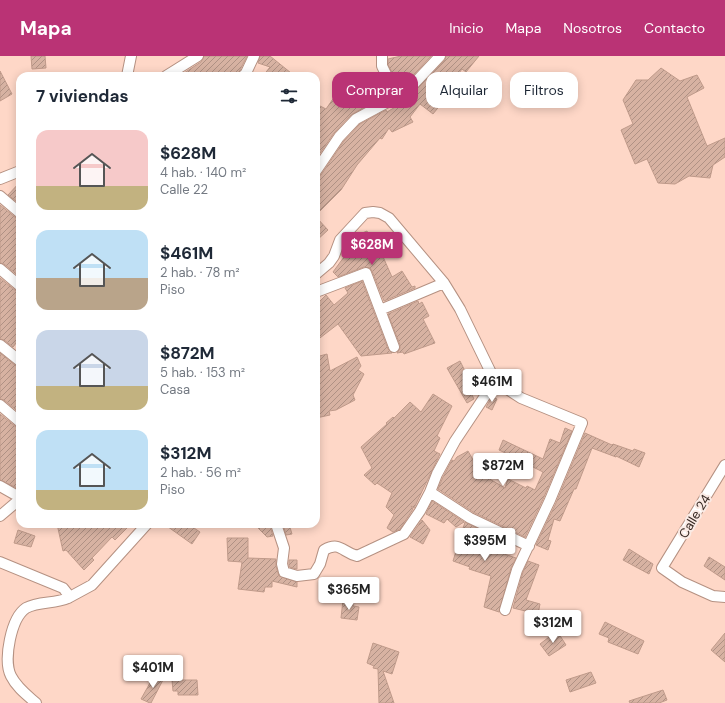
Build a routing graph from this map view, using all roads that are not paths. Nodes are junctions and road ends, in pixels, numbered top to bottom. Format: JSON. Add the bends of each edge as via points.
{"nodes":[{"id":1,"x":131,"y":56,"type":"edge"},
{"id":2,"x":198,"y":56,"type":"edge"},
{"id":3,"x":254,"y":56,"type":"edge"},
{"id":4,"x":382,"y":56,"type":"edge"},
{"id":5,"x":440,"y":56,"type":"edge"},
{"id":6,"x":128,"y":72,"type":"edge"},
{"id":7,"x":172,"y":72,"type":"edge"},
{"id":8,"x":246,"y":72,"type":"edge"},
{"id":9,"x":385,"y":72,"type":"edge"},
{"id":10,"x":418,"y":79,"type":"edge"},
{"id":11,"x":376,"y":108,"type":"edge"},
{"id":12,"x":320,"y":165,"type":"edge"},
{"id":13,"x":16,"y":173,"type":"edge"},
{"id":14,"x":0,"y":179,"type":"edge"},
{"id":15,"x":0,"y":196,"type":"edge"},
{"id":16,"x":16,"y":210,"type":"edge"},
{"id":17,"x":0,"y":269,"type":"edge"},
{"id":18,"x":320,"y":271,"type":"edge"},
{"id":19,"x":16,"y":283,"type":"edge"},
{"id":20,"x":444,"y":283,"type":"junction"},
{"id":21,"x":320,"y":290,"type":"edge"},
{"id":22,"x":380,"y":310,"type":"junction"},
{"id":23,"x":0,"y":345,"type":"edge"},
{"id":24,"x":394,"y":347,"type":"dead end"},
{"id":25,"x":16,"y":354,"type":"edge"},
{"id":26,"x":495,"y":381,"type":"junction"},
{"id":27,"x":0,"y":406,"type":"edge"},
{"id":28,"x":16,"y":419,"type":"edge"},
{"id":29,"x":725,"y":464,"type":"edge"},
{"id":30,"x":0,"y":486,"type":"edge"},
{"id":31,"x":430,"y":492,"type":"junction"},
{"id":32,"x":16,"y":495,"type":"edge"},
{"id":33,"x":16,"y":502,"type":"edge"},
{"id":34,"x":0,"y":516,"type":"edge"},
{"id":35,"x":142,"y":528,"type":"edge"},
{"id":36,"x":277,"y":528,"type":"edge"},
{"id":37,"x":528,"y":546,"type":"junction"},
{"id":38,"x":0,"y":562,"type":"edge"},
{"id":39,"x":725,"y":597,"type":"edge"},
{"id":40,"x":68,"y":598,"type":"junction"},
{"id":41,"x":505,"y":610,"type":"dead end"},
{"id":42,"x":36,"y":703,"type":"edge"}],
"edges":[{"from":1,"to":6,"type":"street"},
{"from":2,"to":7,"type":"street"},
{"from":3,"to":8,"type":"street"},
{"from":4,"to":9,"type":"street"},
{"from":5,"to":10,"type":"street"},
{"from":11,"to":12,"type":"street","via":[[356,119],[338,137]]},
{"from":13,"to":14,"type":"street"},
{"from":15,"to":16,"type":"street"},
{"from":17,"to":19,"type":"street"},
{"from":18,"to":20,"type":"street","via":[[334,256],[340,240],[365,213],[374,212],[389,218]]},
{"from":20,"to":22,"type":"street"},
{"from":20,"to":26,"type":"street","via":[[460,309]]},
{"from":21,"to":22,"type":"street","via":[[366,273]]},
{"from":22,"to":24,"type":"street"},
{"from":23,"to":25,"type":"street"},
{"from":26,"to":31,"type":"street","via":[[455,441]]},
{"from":26,"to":37,"type":"street","via":[[521,398],[582,423]]},
{"from":27,"to":28,"type":"street"},
{"from":29,"to":39,"type":"street","name":"Calle 24","via":[[662,568],[682,582],[713,596]]},
{"from":30,"to":32,"type":"street"},
{"from":31,"to":36,"type":"street","via":[[404,534],[357,556],[331,546],[324,550],[314,574],[298,576],[284,572],[284,548]]},
{"from":31,"to":37,"type":"street","via":[[470,518]]},
{"from":33,"to":34,"type":"street"},
{"from":35,"to":40,"type":"street","via":[[92,585]]},
{"from":37,"to":41,"type":"street","via":[[517,570]]},
{"from":38,"to":40,"type":"street","via":[[64,588]]},
{"from":40,"to":42,"type":"street","via":[[26,608],[16,618],[9,642],[10,674],[16,686]]}]}
